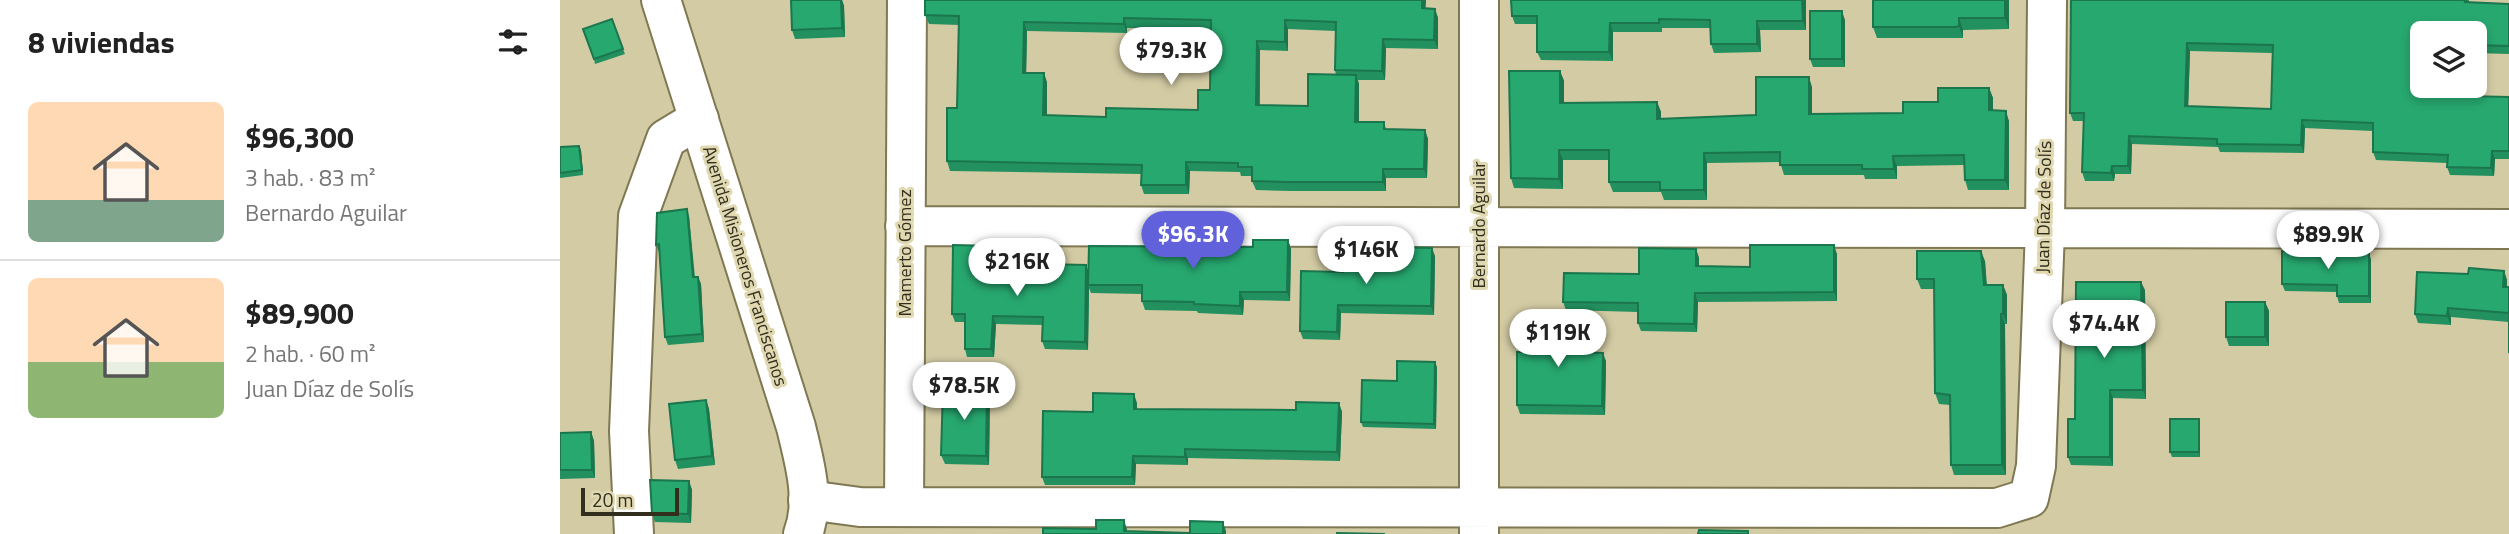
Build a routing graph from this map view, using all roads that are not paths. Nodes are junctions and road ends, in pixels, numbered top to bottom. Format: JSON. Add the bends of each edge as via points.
{"nodes":[{"id":1,"x":662,"y":0,"type":"edge"},
{"id":2,"x":907,"y":0,"type":"edge"},
{"id":3,"x":1479,"y":0,"type":"edge"},
{"id":4,"x":2047,"y":0,"type":"edge"},
{"id":5,"x":699,"y":119,"type":"junction"},
{"id":6,"x":1479,"y":225,"type":"junction"},
{"id":7,"x":905,"y":226,"type":"junction"},
{"id":8,"x":2509,"y":229,"type":"edge"},
{"id":9,"x":2045,"y":230,"type":"junction"},
{"id":10,"x":904,"y":507,"type":"junction"},
{"id":11,"x":805,"y":517,"type":"edge"},
{"id":12,"x":1479,"y":522,"type":"edge"},
{"id":13,"x":634,"y":534,"type":"edge"}],
"edges":[{"from":1,"to":5,"type":"street","name":"Avenida Misioneros Franciscanos"},
{"from":2,"to":7,"type":"street","name":"Mamerto Gómez"},
{"from":3,"to":6,"type":"street","name":"Bernardo Aguilar"},
{"from":4,"to":9,"type":"street","name":"Juan Díaz de Solís"},
{"from":5,"to":11,"type":"street","name":"Avenida Misioneros Franciscanos","via":[[796,427],[808,478]]},
{"from":5,"to":13,"type":"street","via":[[666,139],[639,216],[629,431]]},
{"from":6,"to":7,"type":"street"},
{"from":6,"to":9,"type":"street"},
{"from":6,"to":12,"type":"street","name":"Bernardo Aguilar"},
{"from":7,"to":10,"type":"street","name":"Mamerto Gómez"},
{"from":8,"to":9,"type":"street"},
{"from":9,"to":12,"type":"street","name":"Juan Díaz de Solís","via":[[2036,466],[2029,498],[1997,508]]},
{"from":10,"to":11,"type":"street","via":[[860,507]]},
{"from":10,"to":12,"type":"street"}]}
